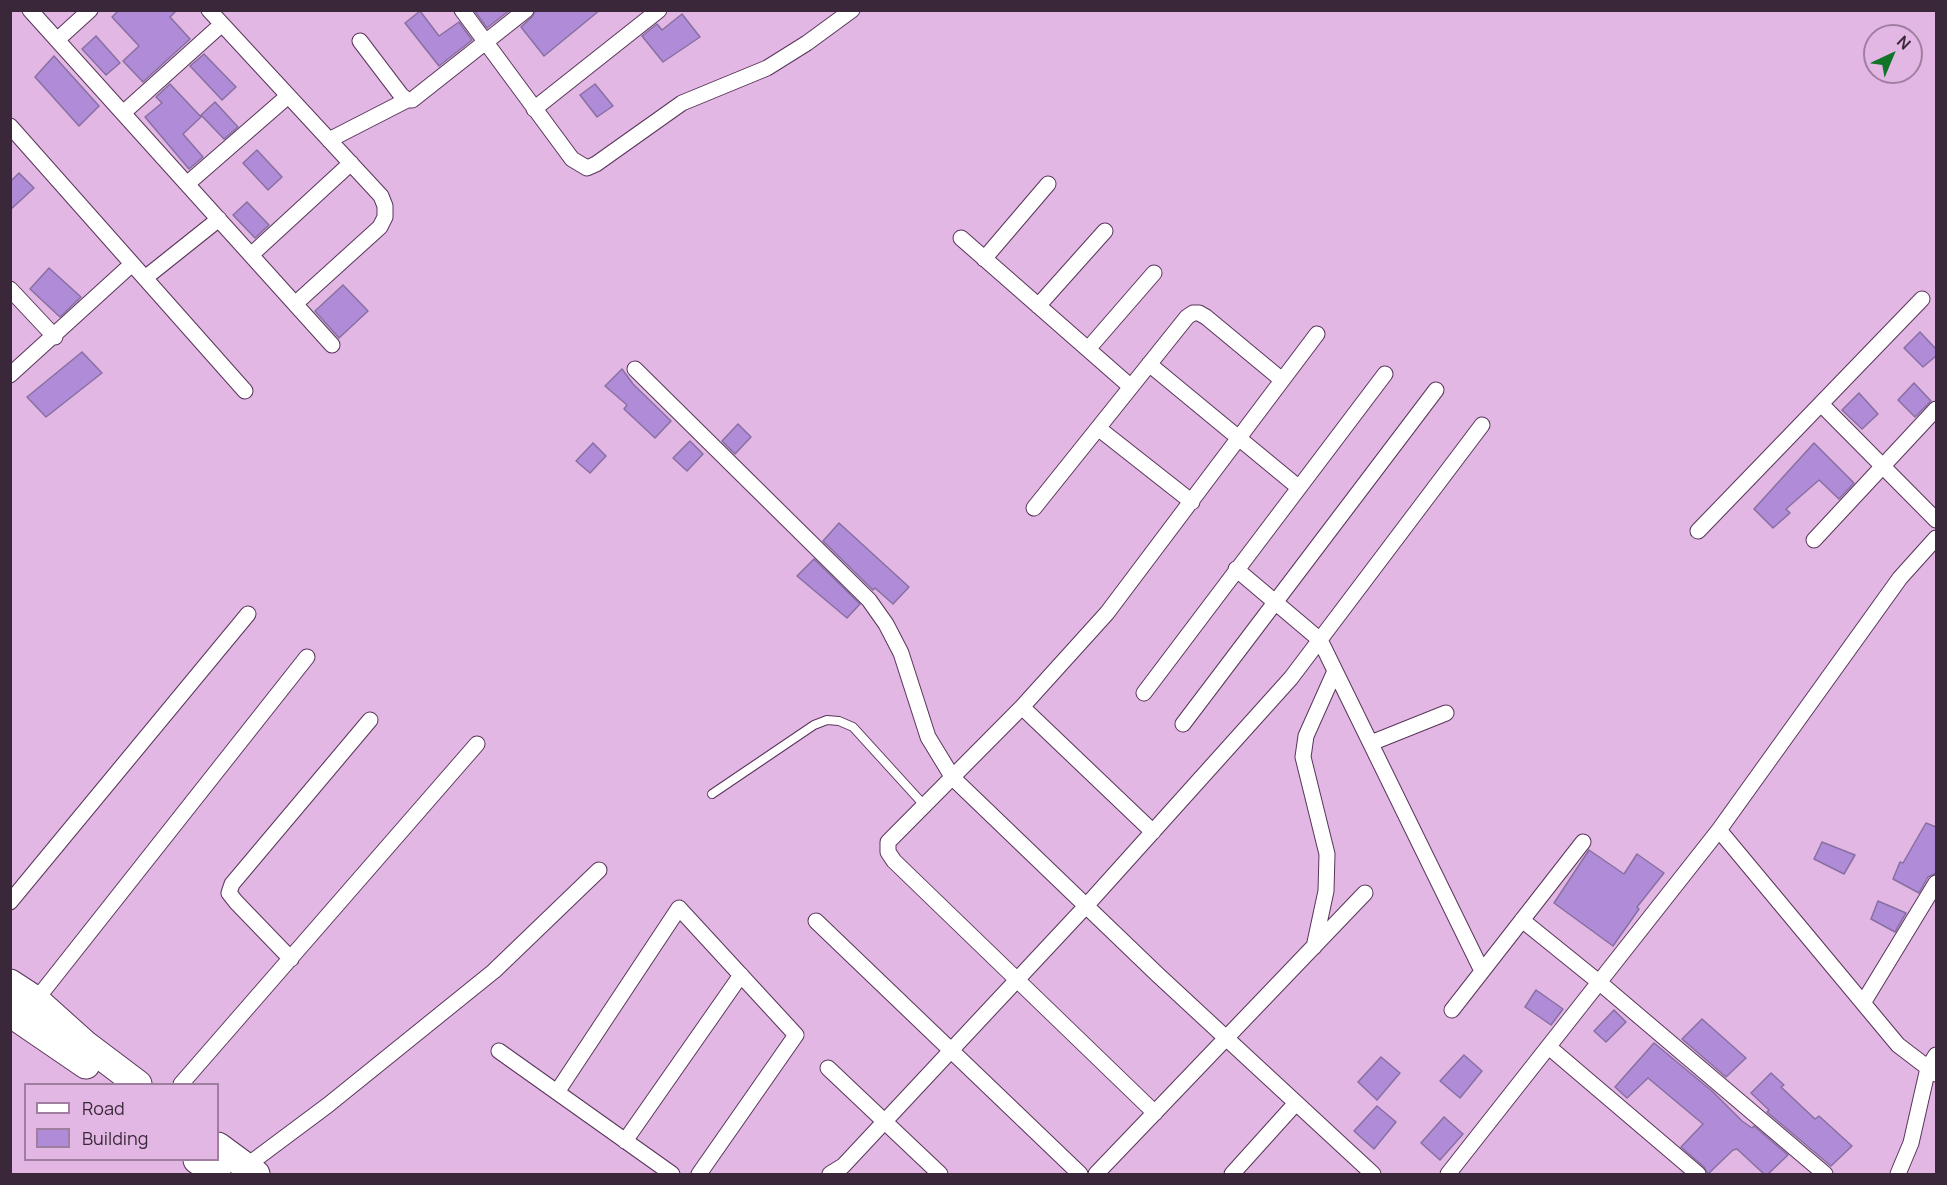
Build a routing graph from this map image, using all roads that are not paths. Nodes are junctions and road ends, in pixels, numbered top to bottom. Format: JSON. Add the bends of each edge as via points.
{"nodes":[{"id":1,"x":30,"y":10,"type":"edge"},
{"id":2,"x":90,"y":10,"type":"edge"},
{"id":3,"x":209,"y":10,"type":"edge"},
{"id":4,"x":462,"y":10,"type":"edge"},
{"id":5,"x":526,"y":10,"type":"edge"},
{"id":6,"x":659,"y":10,"type":"edge"},
{"id":7,"x":852,"y":10,"type":"edge"},
{"id":8,"x":222,"y":24,"type":"junction"},
{"id":9,"x":57,"y":40,"type":"junction"},
{"id":10,"x":360,"y":41,"type":"dead end"},
{"id":11,"x":484,"y":44,"type":"junction"},
{"id":12,"x":288,"y":96,"type":"junction"},
{"id":13,"x":407,"y":100,"type":"junction"},
{"id":14,"x":534,"y":109,"type":"junction"},
{"id":15,"x":123,"y":113,"type":"junction"},
{"id":16,"x":10,"y":126,"type":"edge"},
{"id":17,"x":329,"y":140,"type":"junction"},
{"id":18,"x":351,"y":164,"type":"junction"},
{"id":19,"x":187,"y":184,"type":"junction"},
{"id":20,"x":1048,"y":184,"type":"dead end"},
{"id":21,"x":219,"y":219,"type":"junction"},
{"id":22,"x":1105,"y":231,"type":"dead end"},
{"id":23,"x":961,"y":238,"type":"dead end"},
{"id":24,"x":251,"y":255,"type":"junction"},
{"id":25,"x":984,"y":259,"type":"junction"},
{"id":26,"x":132,"y":264,"type":"junction"},
{"id":27,"x":1154,"y":273,"type":"dead end"},
{"id":28,"x":145,"y":278,"type":"junction"},
{"id":29,"x":10,"y":289,"type":"edge"},
{"id":30,"x":1922,"y":299,"type":"dead end"},
{"id":31,"x":295,"y":304,"type":"junction"},
{"id":32,"x":1038,"y":306,"type":"junction"},
{"id":33,"x":1317,"y":334,"type":"dead end"},
{"id":34,"x":55,"y":337,"type":"junction"},
{"id":35,"x":332,"y":345,"type":"dead end"},
{"id":36,"x":1088,"y":349,"type":"junction"},
{"id":37,"x":1149,"y":364,"type":"junction"},
{"id":38,"x":636,"y":369,"type":"dead end"},
{"id":39,"x":1384,"y":374,"type":"dead end"},
{"id":40,"x":10,"y":375,"type":"edge"},
{"id":41,"x":1282,"y":380,"type":"junction"},
{"id":42,"x":1131,"y":387,"type":"junction"},
{"id":43,"x":1436,"y":390,"type":"dead end"},
{"id":44,"x":245,"y":391,"type":"dead end"},
{"id":45,"x":1821,"y":404,"type":"junction"},
{"id":46,"x":1936,"y":409,"type":"edge"},
{"id":47,"x":1482,"y":425,"type":"dead end"},
{"id":48,"x":1098,"y":428,"type":"junction"},
{"id":49,"x":1239,"y":439,"type":"junction"},
{"id":50,"x":1882,"y":466,"type":"junction"},
{"id":51,"x":1298,"y":488,"type":"junction"},
{"id":52,"x":1192,"y":502,"type":"junction"},
{"id":53,"x":1034,"y":508,"type":"dead end"},
{"id":54,"x":1936,"y":520,"type":"edge"},
{"id":55,"x":1698,"y":531,"type":"dead end"},
{"id":56,"x":1936,"y":538,"type":"edge"},
{"id":57,"x":1814,"y":540,"type":"dead end"},
{"id":58,"x":1236,"y":569,"type":"junction"},
{"id":59,"x":1275,"y":602,"type":"junction"},
{"id":60,"x":249,"y":614,"type":"dead end"},
{"id":61,"x":1320,"y":640,"type":"junction"},
{"id":62,"x":307,"y":657,"type":"dead end"},
{"id":63,"x":1335,"y":671,"type":"junction"},
{"id":64,"x":1144,"y":693,"type":"dead end"},
{"id":65,"x":1022,"y":707,"type":"junction"},
{"id":66,"x":1446,"y":713,"type":"dead end"},
{"id":67,"x":370,"y":720,"type":"dead end"},
{"id":68,"x":1183,"y":724,"type":"dead end"},
{"id":69,"x":1371,"y":743,"type":"junction"},
{"id":70,"x":477,"y":744,"type":"dead end"},
{"id":71,"x":953,"y":778,"type":"junction"},
{"id":72,"x":712,"y":794,"type":"dead end"},
{"id":73,"x":924,"y":805,"type":"junction"},
{"id":74,"x":1719,"y":830,"type":"junction"},
{"id":75,"x":1153,"y":832,"type":"junction"},
{"id":76,"x":1583,"y":842,"type":"dead end"},
{"id":77,"x":598,"y":870,"type":"dead end"},
{"id":78,"x":1936,"y":883,"type":"edge"},
{"id":79,"x":1365,"y":893,"type":"dead end"},
{"id":80,"x":10,"y":902,"type":"edge"},
{"id":81,"x":1086,"y":906,"type":"junction"},
{"id":82,"x":1522,"y":920,"type":"junction"},
{"id":83,"x":816,"y":921,"type":"dead end"},
{"id":84,"x":1314,"y":947,"type":"junction"},
{"id":85,"x":291,"y":959,"type":"junction"},
{"id":86,"x":1482,"y":971,"type":"junction"},
{"id":87,"x":741,"y":975,"type":"junction"},
{"id":88,"x":1017,"y":980,"type":"junction"},
{"id":89,"x":10,"y":983,"type":"edge"},
{"id":90,"x":1600,"y":983,"type":"junction"},
{"id":91,"x":36,"y":1000,"type":"junction"},
{"id":92,"x":1863,"y":1004,"type":"junction"},
{"id":93,"x":1452,"y":1010,"type":"dead end"},
{"id":94,"x":10,"y":1013,"type":"edge"},
{"id":95,"x":1226,"y":1039,"type":"junction"},
{"id":96,"x":1550,"y":1048,"type":"junction"},
{"id":97,"x":80,"y":1050,"type":"junction"},
{"id":98,"x":951,"y":1050,"type":"junction"},
{"id":99,"x":499,"y":1051,"type":"dead end"},
{"id":100,"x":1936,"y":1055,"type":"edge"},
{"id":101,"x":828,"y":1068,"type":"dead end"},
{"id":102,"x":1932,"y":1071,"type":"edge"},
{"id":103,"x":110,"y":1076,"type":"edge"},
{"id":104,"x":134,"y":1083,"type":"edge"},
{"id":105,"x":182,"y":1083,"type":"edge"},
{"id":106,"x":557,"y":1092,"type":"junction"},
{"id":107,"x":1296,"y":1103,"type":"junction"},
{"id":108,"x":1155,"y":1113,"type":"junction"},
{"id":109,"x":884,"y":1122,"type":"junction"},
{"id":110,"x":625,"y":1141,"type":"junction"},
{"id":111,"x":219,"y":1147,"type":"edge"},
{"id":112,"x":198,"y":1161,"type":"edge"},
{"id":113,"x":251,"y":1171,"type":"edge"},
{"id":114,"x":217,"y":1174,"type":"edge"},
{"id":115,"x":672,"y":1174,"type":"edge"},
{"id":116,"x":699,"y":1174,"type":"edge"},
{"id":117,"x":830,"y":1174,"type":"edge"},
{"id":118,"x":940,"y":1174,"type":"edge"},
{"id":119,"x":1080,"y":1174,"type":"edge"},
{"id":120,"x":1096,"y":1174,"type":"edge"},
{"id":121,"x":1232,"y":1174,"type":"edge"},
{"id":122,"x":1373,"y":1174,"type":"edge"},
{"id":123,"x":1448,"y":1174,"type":"edge"},
{"id":124,"x":1698,"y":1174,"type":"edge"},
{"id":125,"x":1825,"y":1174,"type":"edge"},
{"id":126,"x":1898,"y":1174,"type":"edge"}],
"edges":[{"from":1,"to":9,"type":"street"},
{"from":2,"to":9,"type":"street"},
{"from":3,"to":8,"type":"street"},
{"from":4,"to":11,"type":"street"},
{"from":5,"to":11,"type":"street"},
{"from":6,"to":14,"type":"street"},
{"from":7,"to":14,"type":"street","via":[[767,68],[682,104],[586,168],[572,159]]},
{"from":8,"to":12,"type":"street"},
{"from":8,"to":15,"type":"street"},
{"from":9,"to":15,"type":"street"},
{"from":10,"to":13,"type":"street"},
{"from":11,"to":13,"type":"street","via":[[418,96]]},
{"from":11,"to":14,"type":"street"},
{"from":12,"to":17,"type":"street"},
{"from":12,"to":19,"type":"street"},
{"from":13,"to":17,"type":"street"},
{"from":15,"to":19,"type":"street"},
{"from":16,"to":26,"type":"street"},
{"from":17,"to":18,"type":"street"},
{"from":18,"to":24,"type":"street"},
{"from":18,"to":31,"type":"street","via":[[381,196],[385,217],[380,227]]},
{"from":19,"to":21,"type":"street"},
{"from":20,"to":25,"type":"street"},
{"from":21,"to":24,"type":"street"},
{"from":21,"to":28,"type":"street"},
{"from":22,"to":32,"type":"street"},
{"from":23,"to":25,"type":"street"},
{"from":24,"to":31,"type":"street"},
{"from":25,"to":32,"type":"street"},
{"from":26,"to":28,"type":"street"},
{"from":26,"to":34,"type":"street"},
{"from":27,"to":36,"type":"street"},
{"from":28,"to":44,"type":"street"},
{"from":29,"to":34,"type":"street"},
{"from":30,"to":45,"type":"street"},
{"from":31,"to":35,"type":"street"},
{"from":32,"to":36,"type":"street"},
{"from":33,"to":41,"type":"street"},
{"from":34,"to":40,"type":"street"},
{"from":36,"to":42,"type":"street"},
{"from":37,"to":41,"type":"street","via":[[1187,317],[1199,313]]},
{"from":37,"to":42,"type":"street"},
{"from":37,"to":49,"type":"street"},
{"from":38,"to":71,"type":"street","via":[[869,600],[901,653],[928,737]]},
{"from":39,"to":51,"type":"street"},
{"from":41,"to":49,"type":"street"},
{"from":42,"to":48,"type":"street"},
{"from":43,"to":59,"type":"street"},
{"from":45,"to":50,"type":"street"},
{"from":45,"to":55,"type":"street"},
{"from":46,"to":50,"type":"street"},
{"from":47,"to":61,"type":"street"},
{"from":48,"to":52,"type":"street"},
{"from":48,"to":53,"type":"street"},
{"from":49,"to":51,"type":"street"},
{"from":49,"to":52,"type":"street"},
{"from":50,"to":54,"type":"street"},
{"from":50,"to":57,"type":"street"},
{"from":51,"to":58,"type":"street"},
{"from":52,"to":65,"type":"street","via":[[1133,581]]},
{"from":56,"to":74,"type":"street","via":[[1900,578]]},
{"from":58,"to":59,"type":"street"},
{"from":58,"to":64,"type":"street"},
{"from":59,"to":61,"type":"street"},
{"from":59,"to":68,"type":"street"},
{"from":60,"to":80,"type":"street"},
{"from":61,"to":63,"type":"street"},
{"from":61,"to":75,"type":"street","via":[[1291,678]]},
{"from":62,"to":91,"type":"street"},
{"from":63,"to":69,"type":"street"},
{"from":63,"to":84,"type":"street","via":[[1306,736],[1303,757],[1327,854],[1326,891]]},
{"from":65,"to":71,"type":"street"},
{"from":65,"to":75,"type":"street"},
{"from":66,"to":69,"type":"street"},
{"from":67,"to":85,"type":"street","via":[[232,884],[229,893]]},
{"from":69,"to":86,"type":"street"},
{"from":70,"to":85,"type":"street"},
{"from":71,"to":73,"type":"street"},
{"from":71,"to":81,"type":"street"},
{"from":72,"to":73,"type":"lane","via":[[827,720],[853,727]]},
{"from":73,"to":88,"type":"street","via":[[894,834],[888,842],[888,852]]},
{"from":74,"to":90,"type":"street"},
{"from":74,"to":92,"type":"street"},
{"from":75,"to":81,"type":"street"},
{"from":76,"to":82,"type":"street"},
{"from":77,"to":113,"type":"street","via":[[494,971]]},
{"from":78,"to":92,"type":"street"},
{"from":79,"to":84,"type":"street"},
{"from":81,"to":88,"type":"street"},
{"from":81,"to":95,"type":"street"},
{"from":82,"to":86,"type":"street"},
{"from":82,"to":90,"type":"street"},
{"from":83,"to":98,"type":"street"},
{"from":84,"to":95,"type":"street"},
{"from":85,"to":105,"type":"street"},
{"from":86,"to":93,"type":"street"},
{"from":87,"to":106,"type":"street","via":[[679,908]]},
{"from":87,"to":110,"type":"street"},
{"from":87,"to":116,"type":"street","via":[[796,1035]]},
{"from":88,"to":98,"type":"street"},
{"from":88,"to":108,"type":"street"},
{"from":89,"to":91,"type":"highway"},
{"from":90,"to":96,"type":"street"},
{"from":90,"to":125,"type":"street"},
{"from":91,"to":97,"type":"highway"},
{"from":92,"to":102,"type":"street","via":[[1898,1045]]},
{"from":94,"to":97,"type":"highway"},
{"from":95,"to":107,"type":"street"},
{"from":95,"to":108,"type":"street"},
{"from":96,"to":123,"type":"street"},
{"from":96,"to":124,"type":"street"},
{"from":97,"to":103,"type":"highway"},
{"from":98,"to":109,"type":"street"},
{"from":98,"to":119,"type":"street"},
{"from":99,"to":106,"type":"street"},
{"from":100,"to":102,"type":"street"},
{"from":101,"to":109,"type":"street"},
{"from":102,"to":126,"type":"street"},
{"from":103,"to":104,"type":"highway"},
{"from":106,"to":110,"type":"street"},
{"from":107,"to":121,"type":"street"},
{"from":107,"to":122,"type":"street"},
{"from":108,"to":120,"type":"street"},
{"from":109,"to":117,"type":"street","via":[[843,1166]]},
{"from":109,"to":118,"type":"street"},
{"from":110,"to":115,"type":"street"},
{"from":111,"to":113,"type":"highway"},
{"from":112,"to":114,"type":"highway"}]}
